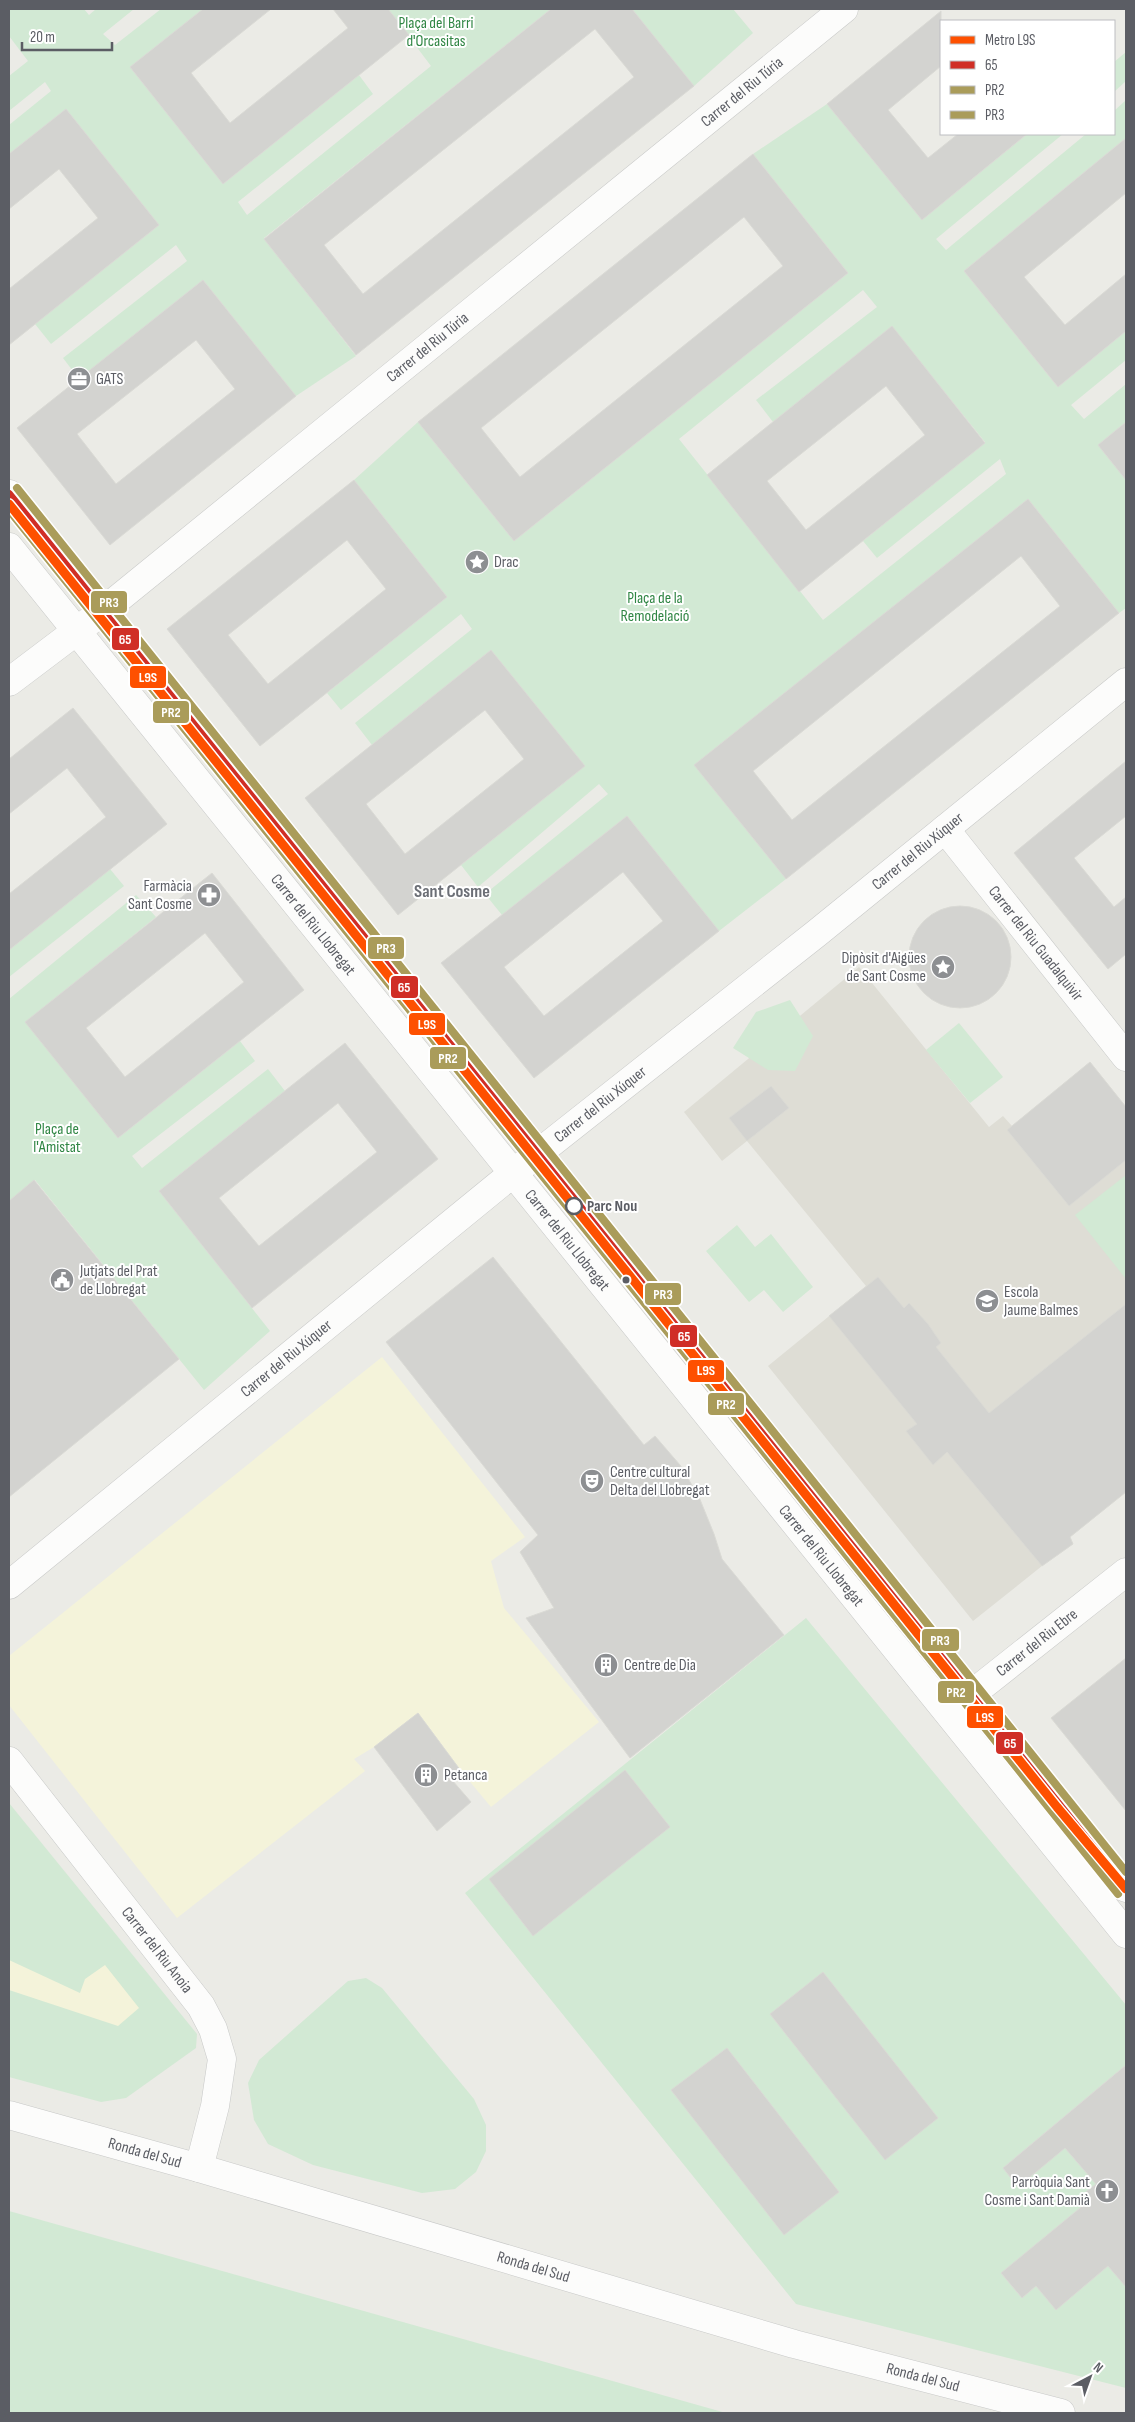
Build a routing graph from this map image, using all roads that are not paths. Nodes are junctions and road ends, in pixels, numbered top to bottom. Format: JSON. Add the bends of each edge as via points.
{"nodes":[{"id":1,"x":844,"y":9,"type":"edge"},
{"id":2,"x":9,"y":494,"type":"edge"},
{"id":3,"x":9,"y":547,"type":"edge"},
{"id":4,"x":103,"y":611,"type":"junction"},
{"id":5,"x":77,"y":631,"type":"junction"},
{"id":6,"x":9,"y":682,"type":"edge"},
{"id":7,"x":1126,"y":682,"type":"edge"},
{"id":8,"x":946,"y":829,"type":"junction"},
{"id":9,"x":1126,"y":1057,"type":"edge"},
{"id":10,"x":536,"y":1154,"type":"junction"},
{"id":11,"x":512,"y":1174,"type":"junction"},
{"id":12,"x":1126,"y":1572,"type":"edge"},
{"id":13,"x":9,"y":1585,"type":"edge"},
{"id":14,"x":971,"y":1695,"type":"junction"},
{"id":15,"x":948,"y":1712,"type":"junction"},
{"id":16,"x":9,"y":1761,"type":"edge"},
{"id":17,"x":1126,"y":1888,"type":"edge"},
{"id":18,"x":1126,"y":1934,"type":"edge"},
{"id":19,"x":9,"y":2115,"type":"edge"},
{"id":20,"x":199,"y":2168,"type":"junction"},
{"id":21,"x":1061,"y":2413,"type":"edge"}],
"edges":[{"from":1,"to":4,"type":"street","name":"Carrer del Riu Túria"},
{"from":2,"to":4,"type":"street","name":"Carrer del Riu Llobregat"},
{"from":3,"to":5,"type":"street","name":"Carrer del Riu Llobregat"},
{"from":4,"to":5,"type":"street","name":"Carrer del Riu Túria"},
{"from":4,"to":10,"type":"street","name":"Carrer del Riu Llobregat"},
{"from":5,"to":6,"type":"street","name":"Carrer del Riu Túria"},
{"from":5,"to":11,"type":"street","name":"Carrer del Riu Llobregat"},
{"from":7,"to":8,"type":"street","name":"Carrer del Riu Xúquer"},
{"from":8,"to":9,"type":"street","name":"Carrer del Riu Guadalquivir"},
{"from":8,"to":10,"type":"street","name":"Carrer del Riu Xúquer"},
{"from":10,"to":11,"type":"street","name":"Carrer del Riu Xúquer"},
{"from":10,"to":14,"type":"street","name":"Carrer del Riu Llobregat"},
{"from":11,"to":13,"type":"street","name":"Carrer del Riu Xúquer"},
{"from":11,"to":15,"type":"street","name":"Carrer del Riu Llobregat"},
{"from":12,"to":14,"type":"street","name":"Carrer del Riu Ebre"},
{"from":14,"to":15,"type":"street","name":"Carrer del Riu Ebre"},
{"from":14,"to":17,"type":"street","name":"Carrer del Riu Llobregat"},
{"from":15,"to":18,"type":"street","name":"Carrer del Riu Llobregat"},
{"from":16,"to":20,"type":"street","name":"Carrer del Riu Anoia","via":[[201,2006],[213,2030],[222,2058],[215,2106]]},
{"from":19,"to":20,"type":"street","name":"Ronda del Sud"},
{"from":20,"to":21,"type":"street","name":"Ronda del Sud","via":[[785,2341]]}]}
